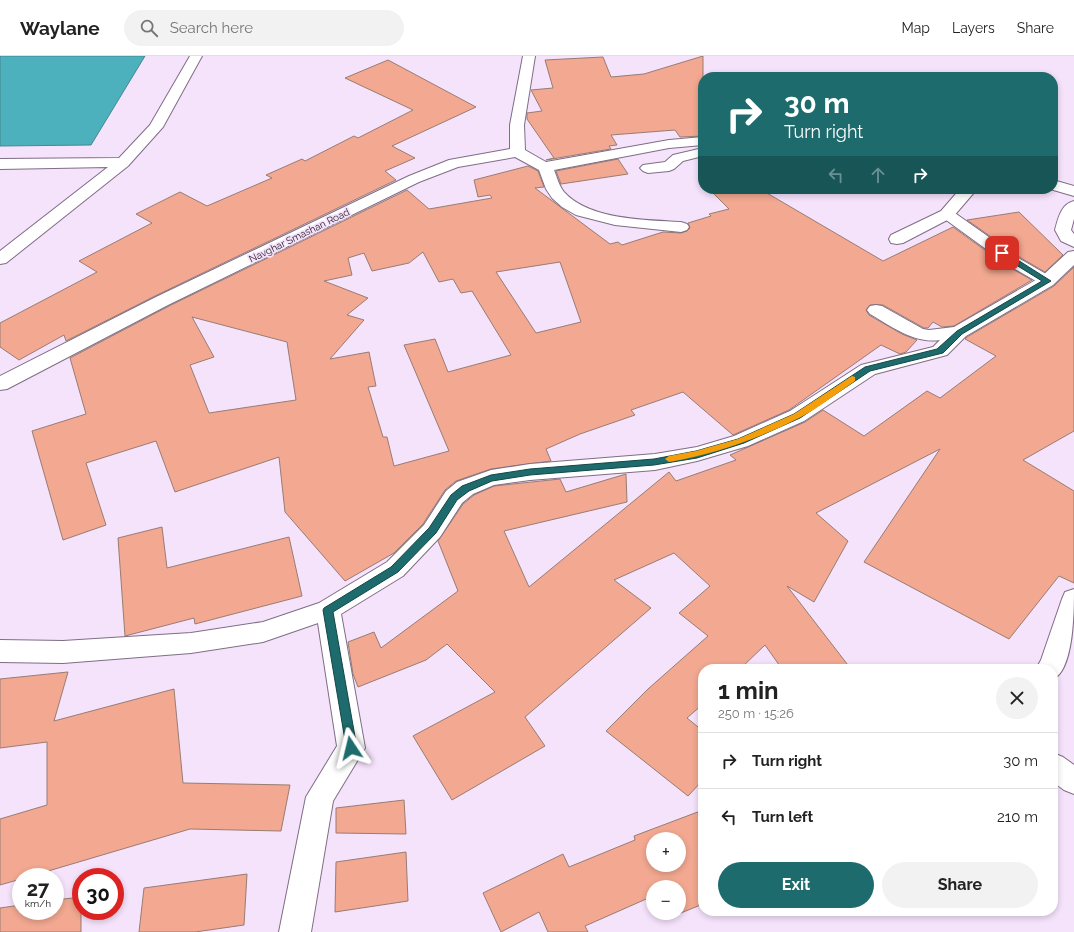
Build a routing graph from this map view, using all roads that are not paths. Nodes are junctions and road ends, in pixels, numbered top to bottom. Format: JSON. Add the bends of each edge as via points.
{"nodes":[{"id":1,"x":196,"y":56,"type":"edge"},
{"id":2,"x":529,"y":56,"type":"edge"},
{"id":3,"x":698,"y":141,"type":"edge"},
{"id":4,"x":518,"y":152,"type":"junction"},
{"id":5,"x":698,"y":153,"type":"edge"},
{"id":6,"x":122,"y":163,"type":"junction"},
{"id":7,"x":0,"y":164,"type":"edge"},
{"id":8,"x":545,"y":167,"type":"junction"},
{"id":9,"x":648,"y":168,"type":"dead end"},
{"id":10,"x":1058,"y":186,"type":"edge"},
{"id":11,"x":1074,"y":191,"type":"edge"},
{"id":12,"x":965,"y":194,"type":"edge"},
{"id":13,"x":1074,"y":206,"type":"edge"},
{"id":14,"x":947,"y":214,"type":"junction"},
{"id":15,"x":681,"y":227,"type":"dead end"},
{"id":16,"x":897,"y":239,"type":"dead end"},
{"id":17,"x":1074,"y":242,"type":"edge"},
{"id":18,"x":1074,"y":256,"type":"edge"},
{"id":19,"x":0,"y":259,"type":"edge"},
{"id":20,"x":1047,"y":281,"type":"junction"},
{"id":21,"x":975,"y":307,"type":"dead end"},
{"id":22,"x":876,"y":310,"type":"dead end"},
{"id":23,"x":959,"y":332,"type":"junction"},
{"id":24,"x":929,"y":336,"type":"junction"},
{"id":25,"x":0,"y":384,"type":"edge"},
{"id":26,"x":1074,"y":599,"type":"edge"},
{"id":27,"x":328,"y":610,"type":"junction"},
{"id":28,"x":0,"y":651,"type":"edge"},
{"id":29,"x":1053,"y":664,"type":"edge"},
{"id":30,"x":1058,"y":770,"type":"edge"},
{"id":31,"x":1074,"y":781,"type":"edge"},
{"id":32,"x":295,"y":932,"type":"edge"}],
"edges":[{"from":1,"to":6,"type":"street","via":[[156,127]]},
{"from":2,"to":4,"type":"street","via":[[517,125]]},
{"from":3,"to":8,"type":"street","via":[[669,144]]},
{"from":4,"to":8,"type":"street"},
{"from":4,"to":25,"type":"street","name":"Navghar Smashan Road","via":[[454,163],[414,179],[162,301]]},
{"from":5,"to":9,"type":"street","via":[[678,158],[669,166]]},
{"from":6,"to":7,"type":"street"},
{"from":6,"to":19,"type":"street"},
{"from":8,"to":15,"type":"street","via":[[558,195],[578,209],[624,223]]},
{"from":10,"to":11,"type":"street"},
{"from":12,"to":14,"type":"street"},
{"from":13,"to":17,"type":"street","via":[[1067,216],[1064,230],[1067,237]]},
{"from":14,"to":16,"type":"street"},
{"from":14,"to":20,"type":"lane","via":[[1014,262]]},
{"from":18,"to":20,"type":"street"},
{"from":20,"to":23,"type":"street"},
{"from":21,"to":24,"type":"street"},
{"from":22,"to":24,"type":"street","via":[[917,333]]},
{"from":23,"to":24,"type":"street"},
{"from":23,"to":27,"type":"street","via":[[940,351],[868,369],[797,416],[741,441],[662,461],[530,472],[491,478],[466,488],[454,497],[432,531],[395,569]]},
{"from":26,"to":29,"type":"street"},
{"from":27,"to":28,"type":"street","via":[[263,632],[191,643],[63,652]]},
{"from":27,"to":32,"type":"street","via":[[351,748],[320,797]]},
{"from":30,"to":31,"type":"street"}]}
